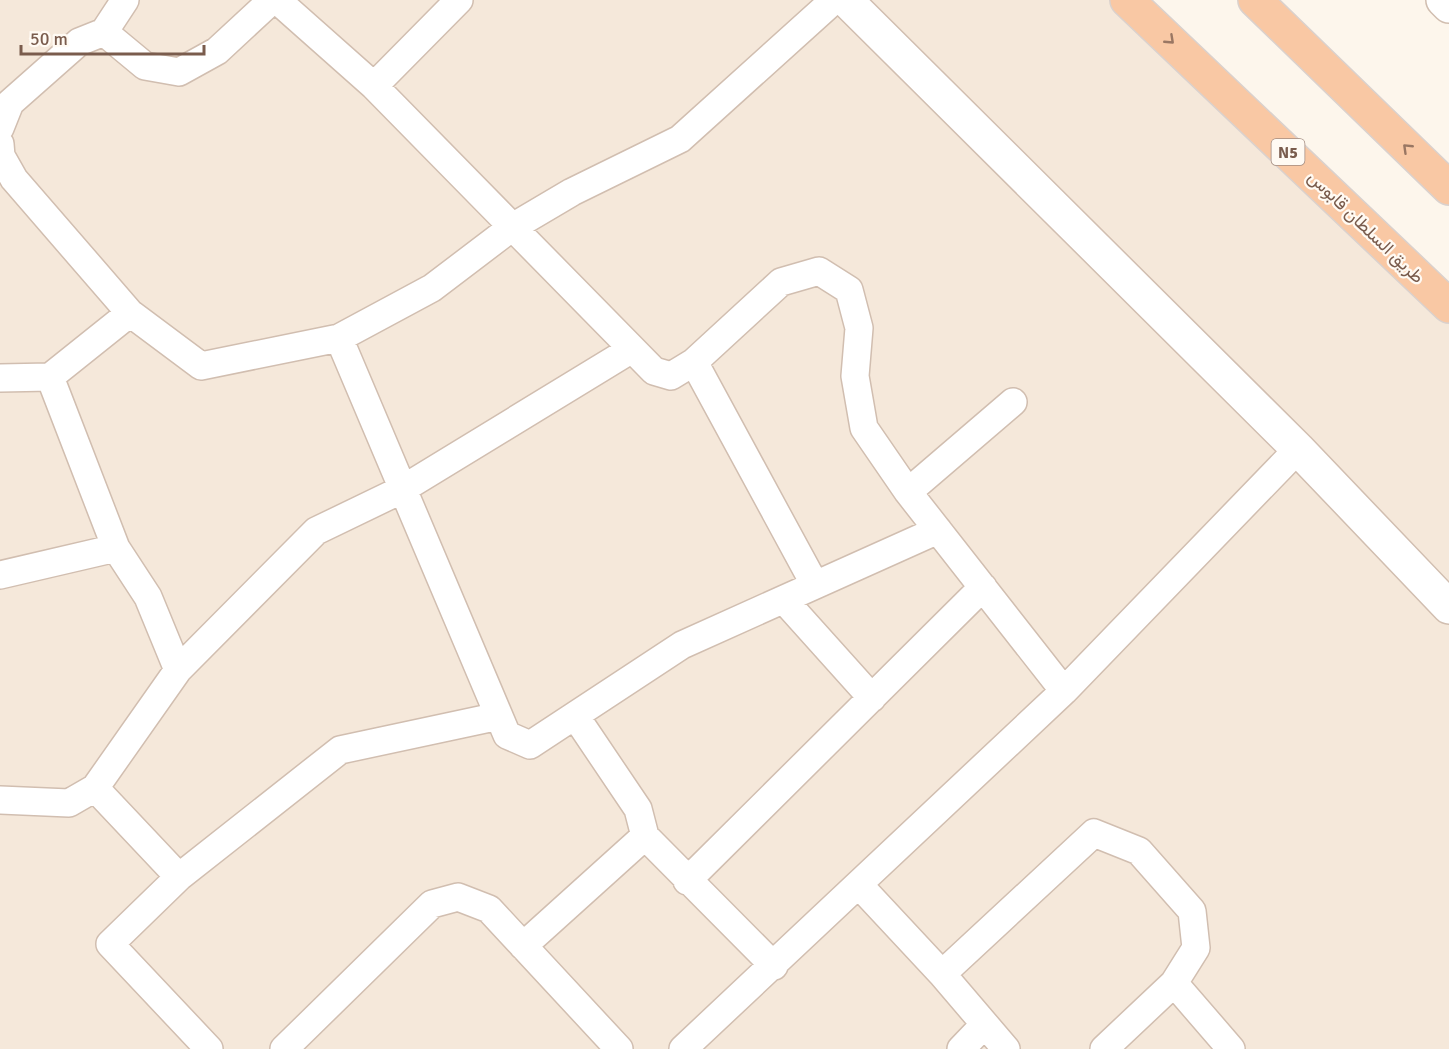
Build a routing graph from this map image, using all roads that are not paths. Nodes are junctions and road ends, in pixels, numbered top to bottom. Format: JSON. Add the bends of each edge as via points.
{"nodes":[{"id":1,"x":125,"y":0,"type":"edge"},
{"id":2,"x":272,"y":0,"type":"edge"},
{"id":3,"x":277,"y":0,"type":"edge"},
{"id":4,"x":459,"y":0,"type":"edge"},
{"id":5,"x":834,"y":0,"type":"edge"},
{"id":6,"x":846,"y":0,"type":"edge"},
{"id":7,"x":1127,"y":0,"type":"edge"},
{"id":8,"x":1255,"y":0,"type":"edge"},
{"id":9,"x":1443,"y":0,"type":"edge"},
{"id":10,"x":1449,"y":6,"type":"edge"},
{"id":11,"x":104,"y":32,"type":"junction"},
{"id":12,"x":374,"y":86,"type":"junction"},
{"id":13,"x":0,"y":128,"type":"edge"},
{"id":14,"x":0,"y":144,"type":"edge"},
{"id":15,"x":1449,"y":188,"type":"edge"},
{"id":16,"x":511,"y":228,"type":"junction"},
{"id":17,"x":1449,"y":306,"type":"edge"},
{"id":18,"x":130,"y":313,"type":"junction"},
{"id":19,"x":339,"y":338,"type":"junction"},
{"id":20,"x":632,"y":350,"type":"junction"},
{"id":21,"x":694,"y":363,"type":"junction"},
{"id":22,"x":50,"y":377,"type":"junction"},
{"id":23,"x":0,"y":378,"type":"edge"},
{"id":24,"x":1013,"y":402,"type":"dead end"},
{"id":25,"x":1298,"y":449,"type":"junction"},
{"id":26,"x":402,"y":490,"type":"junction"},
{"id":27,"x":908,"y":492,"type":"junction"},
{"id":28,"x":938,"y":530,"type":"junction"},
{"id":29,"x":116,"y":548,"type":"junction"},
{"id":30,"x":0,"y":575,"type":"edge"},
{"id":31,"x":815,"y":585,"type":"junction"},
{"id":32,"x":983,"y":587,"type":"junction"},
{"id":33,"x":784,"y":600,"type":"junction"},
{"id":34,"x":1449,"y":607,"type":"edge"},
{"id":35,"x":178,"y":670,"type":"junction"},
{"id":36,"x":1064,"y":691,"type":"junction"},
{"id":37,"x":872,"y":698,"type":"junction"},
{"id":38,"x":499,"y":716,"type":"junction"},
{"id":39,"x":576,"y":717,"type":"junction"},
{"id":40,"x":95,"y":788,"type":"junction"},
{"id":41,"x":0,"y":800,"type":"edge"},
{"id":42,"x":645,"y":836,"type":"junction"},
{"id":43,"x":179,"y":877,"type":"junction"},
{"id":44,"x":687,"y":881,"type":"junction"},
{"id":45,"x":859,"y":885,"type":"junction"},
{"id":46,"x":524,"y":946,"type":"junction"},
{"id":47,"x":774,"y":966,"type":"junction"},
{"id":48,"x":942,"y":974,"type":"junction"},
{"id":49,"x":1174,"y":983,"type":"junction"},
{"id":50,"x":984,"y":1025,"type":"junction"},
{"id":51,"x":209,"y":1049,"type":"edge"},
{"id":52,"x":285,"y":1049,"type":"edge"},
{"id":53,"x":620,"y":1049,"type":"edge"},
{"id":54,"x":682,"y":1049,"type":"edge"},
{"id":55,"x":961,"y":1049,"type":"edge"},
{"id":56,"x":1006,"y":1049,"type":"edge"},
{"id":57,"x":1104,"y":1049,"type":"edge"},
{"id":58,"x":1231,"y":1049,"type":"edge"}],
"edges":[{"from":1,"to":11,"type":"street"},
{"from":2,"to":11,"type":"street","via":[[217,51],[179,72],[145,66]]},
{"from":3,"to":12,"type":"street"},
{"from":4,"to":12,"type":"street"},
{"from":5,"to":16,"type":"street","via":[[680,139],[572,192]]},
{"from":6,"to":25,"type":"street"},
{"from":7,"to":17,"type":"highway","name":"طريق السلطان قابوس","number":"N5","one_way":true},
{"from":15,"to":8,"type":"highway","one_way":true},
{"from":9,"to":10,"type":"street"},
{"from":11,"to":13,"type":"street","via":[[79,42],[10,103]]},
{"from":12,"to":16,"type":"street"},
{"from":14,"to":18,"type":"street","via":[[1,156],[14,180]]},
{"from":16,"to":19,"type":"street","via":[[432,288]]},
{"from":16,"to":20,"type":"street"},
{"from":18,"to":19,"type":"street","via":[[201,366]]},
{"from":18,"to":22,"type":"street"},
{"from":19,"to":26,"type":"street"},
{"from":20,"to":21,"type":"street","via":[[654,371],[671,376]]},
{"from":20,"to":26,"type":"street"},
{"from":21,"to":27,"type":"street","via":[[781,282],[819,271],[849,290],[859,328],[855,376],[864,428]]},
{"from":21,"to":31,"type":"street"},
{"from":22,"to":23,"type":"street"},
{"from":22,"to":29,"type":"street"},
{"from":24,"to":27,"type":"street"},
{"from":25,"to":34,"type":"street"},
{"from":25,"to":36,"type":"street"},
{"from":26,"to":35,"type":"street","via":[[316,531]]},
{"from":26,"to":38,"type":"street"},
{"from":27,"to":28,"type":"street"},
{"from":28,"to":31,"type":"street"},
{"from":28,"to":32,"type":"street"},
{"from":29,"to":30,"type":"street"},
{"from":29,"to":35,"type":"street","via":[[148,597]]},
{"from":31,"to":33,"type":"street"},
{"from":32,"to":36,"type":"street"},
{"from":32,"to":37,"type":"street"},
{"from":33,"to":37,"type":"street"},
{"from":33,"to":39,"type":"street","via":[[682,645]]},
{"from":35,"to":40,"type":"street"},
{"from":36,"to":45,"type":"street"},
{"from":37,"to":44,"type":"street"},
{"from":38,"to":39,"type":"street","via":[[507,735],[530,745]]},
{"from":38,"to":43,"type":"street","via":[[340,750]]},
{"from":39,"to":42,"type":"street","via":[[638,809]]},
{"from":40,"to":41,"type":"street","via":[[69,803]]},
{"from":40,"to":43,"type":"street"},
{"from":42,"to":44,"type":"street"},
{"from":42,"to":46,"type":"street"},
{"from":43,"to":51,"type":"street","via":[[111,944]]},
{"from":44,"to":47,"type":"street"},
{"from":45,"to":47,"type":"street"},
{"from":45,"to":48,"type":"street"},
{"from":46,"to":52,"type":"street","via":[[489,909],[458,897],[432,904]]},
{"from":46,"to":53,"type":"street"},
{"from":47,"to":54,"type":"street"},
{"from":48,"to":49,"type":"street","via":[[1094,833],[1139,851],[1192,911],[1196,948]]},
{"from":48,"to":50,"type":"street"},
{"from":49,"to":57,"type":"street"},
{"from":49,"to":58,"type":"street"},
{"from":50,"to":55,"type":"street"},
{"from":50,"to":56,"type":"street"}]}
